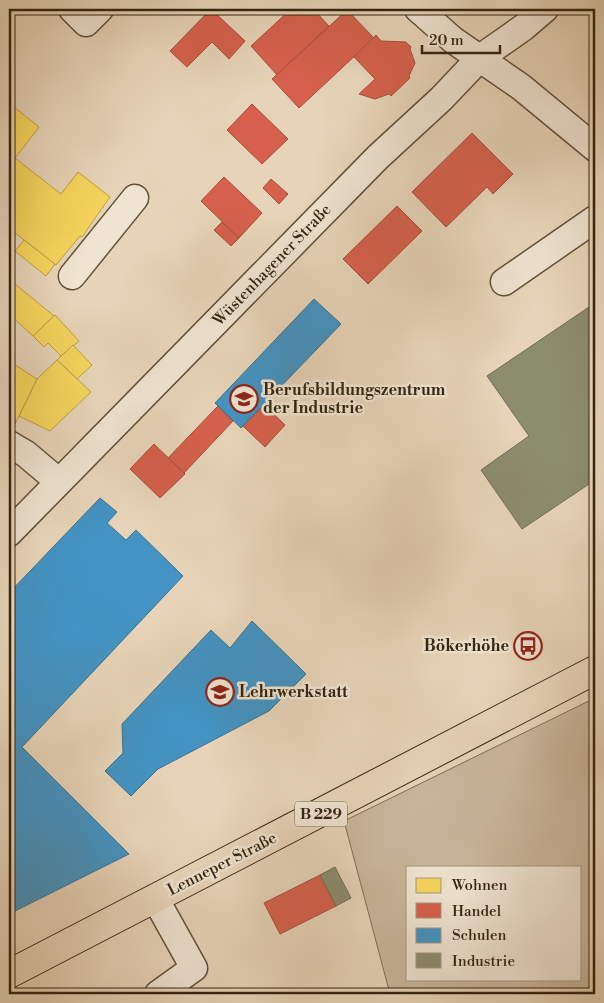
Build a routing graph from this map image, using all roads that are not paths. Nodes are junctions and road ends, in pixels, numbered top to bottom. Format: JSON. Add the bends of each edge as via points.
{"nodes":[{"id":1,"x":72,"y":9,"type":"edge"},
{"id":2,"x":100,"y":9,"type":"edge"},
{"id":3,"x":418,"y":9,"type":"edge"},
{"id":4,"x":545,"y":9,"type":"edge"},
{"id":5,"x":480,"y":58,"type":"junction"},
{"id":6,"x":595,"y":148,"type":"edge"},
{"id":7,"x":136,"y":198,"type":"dead end"},
{"id":8,"x":595,"y":219,"type":"edge"},
{"id":9,"x":72,"y":276,"type":"dead end"},
{"id":10,"x":504,"y":282,"type":"dead end"},
{"id":11,"x":9,"y":444,"type":"edge"},
{"id":12,"x":58,"y":481,"type":"junction"},
{"id":13,"x":9,"y":533,"type":"edge"},
{"id":14,"x":595,"y":670,"type":"edge"},
{"id":15,"x":155,"y":898,"type":"junction"},
{"id":16,"x":9,"y":974,"type":"edge"},
{"id":17,"x":158,"y":994,"type":"edge"}],
"edges":[{"from":1,"to":2,"type":"street","via":[[86,23]]},
{"from":3,"to":5,"type":"street","via":[[453,40]]},
{"from":4,"to":5,"type":"street","name":"Wüstenhagener Straße","via":[[524,28]]},
{"from":5,"to":6,"type":"street"},
{"from":5,"to":12,"type":"street","name":"Wüstenhagener Straße"},
{"from":7,"to":9,"type":"street"},
{"from":8,"to":10,"type":"street"},
{"from":11,"to":12,"type":"street"},
{"from":12,"to":13,"type":"street","name":"Wüstenhagener Straße"},
{"from":14,"to":15,"type":"main road","name":"Lenneper Straße","number":"B 229"},
{"from":15,"to":16,"type":"main road","name":"Lenneper Straße","number":"B 229"},
{"from":15,"to":17,"type":"street","via":[[194,968]]}]}
